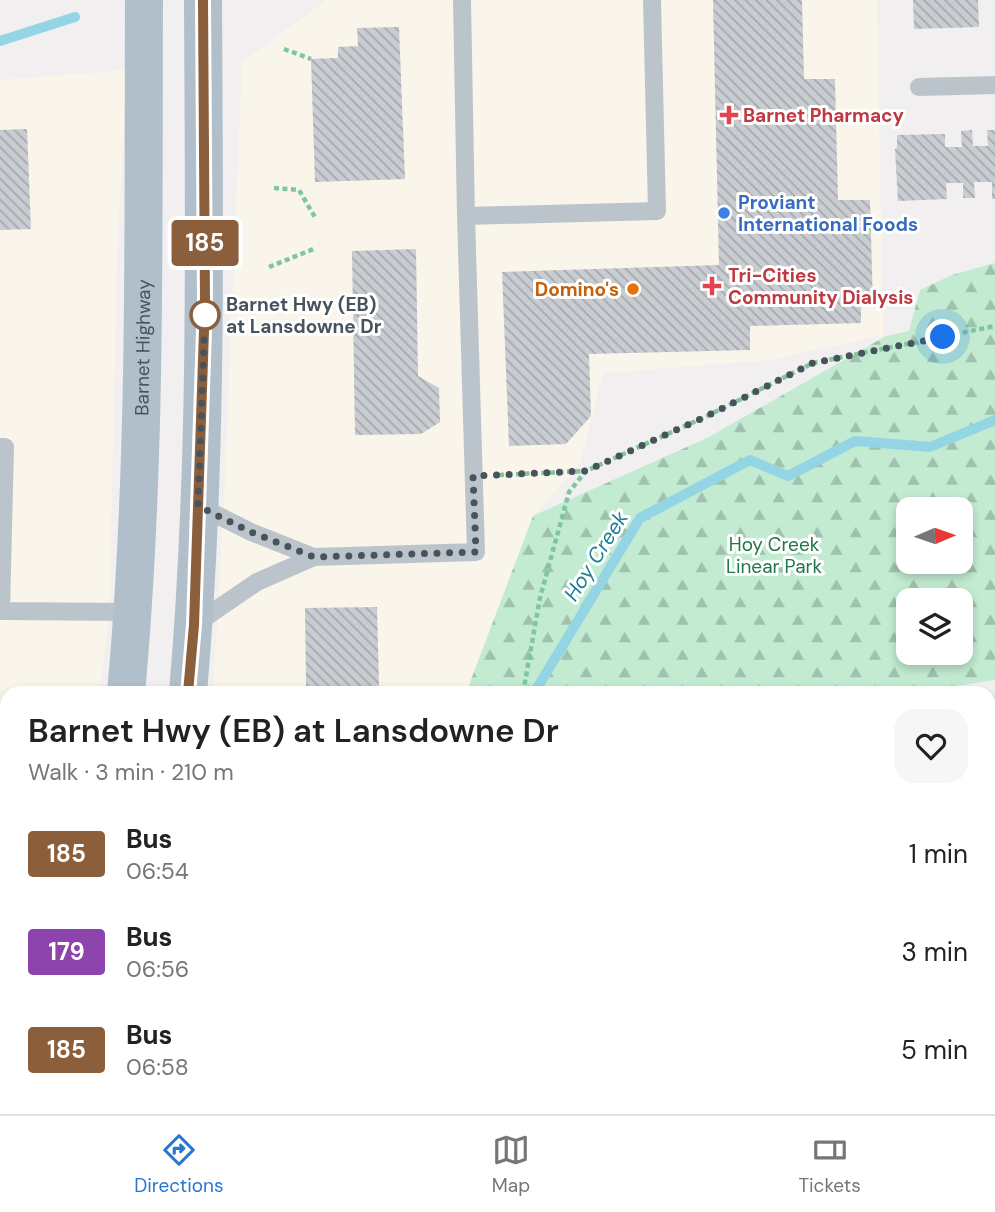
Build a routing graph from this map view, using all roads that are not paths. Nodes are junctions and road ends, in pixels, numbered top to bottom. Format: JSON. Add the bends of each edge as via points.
{"nodes":[{"id":1,"x":144,"y":0,"type":"edge"},
{"id":2,"x":203,"y":0,"type":"edge"},
{"id":3,"x":462,"y":0,"type":"edge"},
{"id":4,"x":652,"y":0,"type":"edge"},
{"id":5,"x":995,"y":85,"type":"edge"},
{"id":6,"x":919,"y":87,"type":"dead end"},
{"id":7,"x":466,"y":216,"type":"junction"},
{"id":8,"x":0,"y":447,"type":"edge"},
{"id":9,"x":198,"y":506,"type":"junction"},
{"id":10,"x":314,"y":557,"type":"junction"},
{"id":11,"x":134,"y":612,"type":"junction"},
{"id":12,"x":194,"y":625,"type":"junction"},
{"id":13,"x":127,"y":686,"type":"edge"},
{"id":14,"x":189,"y":686,"type":"edge"}],
"edges":[{"from":1,"to":11,"type":"main road","name":"Barnet Highway","via":[[141,419]]},
{"from":2,"to":9,"type":"main road","via":[[205,301]]},
{"from":3,"to":7,"type":"lane"},
{"from":4,"to":7,"type":"lane","via":[[657,211]]},
{"from":5,"to":6,"type":"lane"},
{"from":7,"to":10,"type":"lane","via":[[476,552]]},
{"from":8,"to":11,"type":"lane","via":[[5,447],[1,611]]},
{"from":9,"to":10,"type":"lane"},
{"from":9,"to":12,"type":"main road"},
{"from":10,"to":12,"type":"lane","via":[[257,582]]},
{"from":11,"to":13,"type":"main road","name":"Barnet Highway"},
{"from":12,"to":14,"type":"main road"}]}
